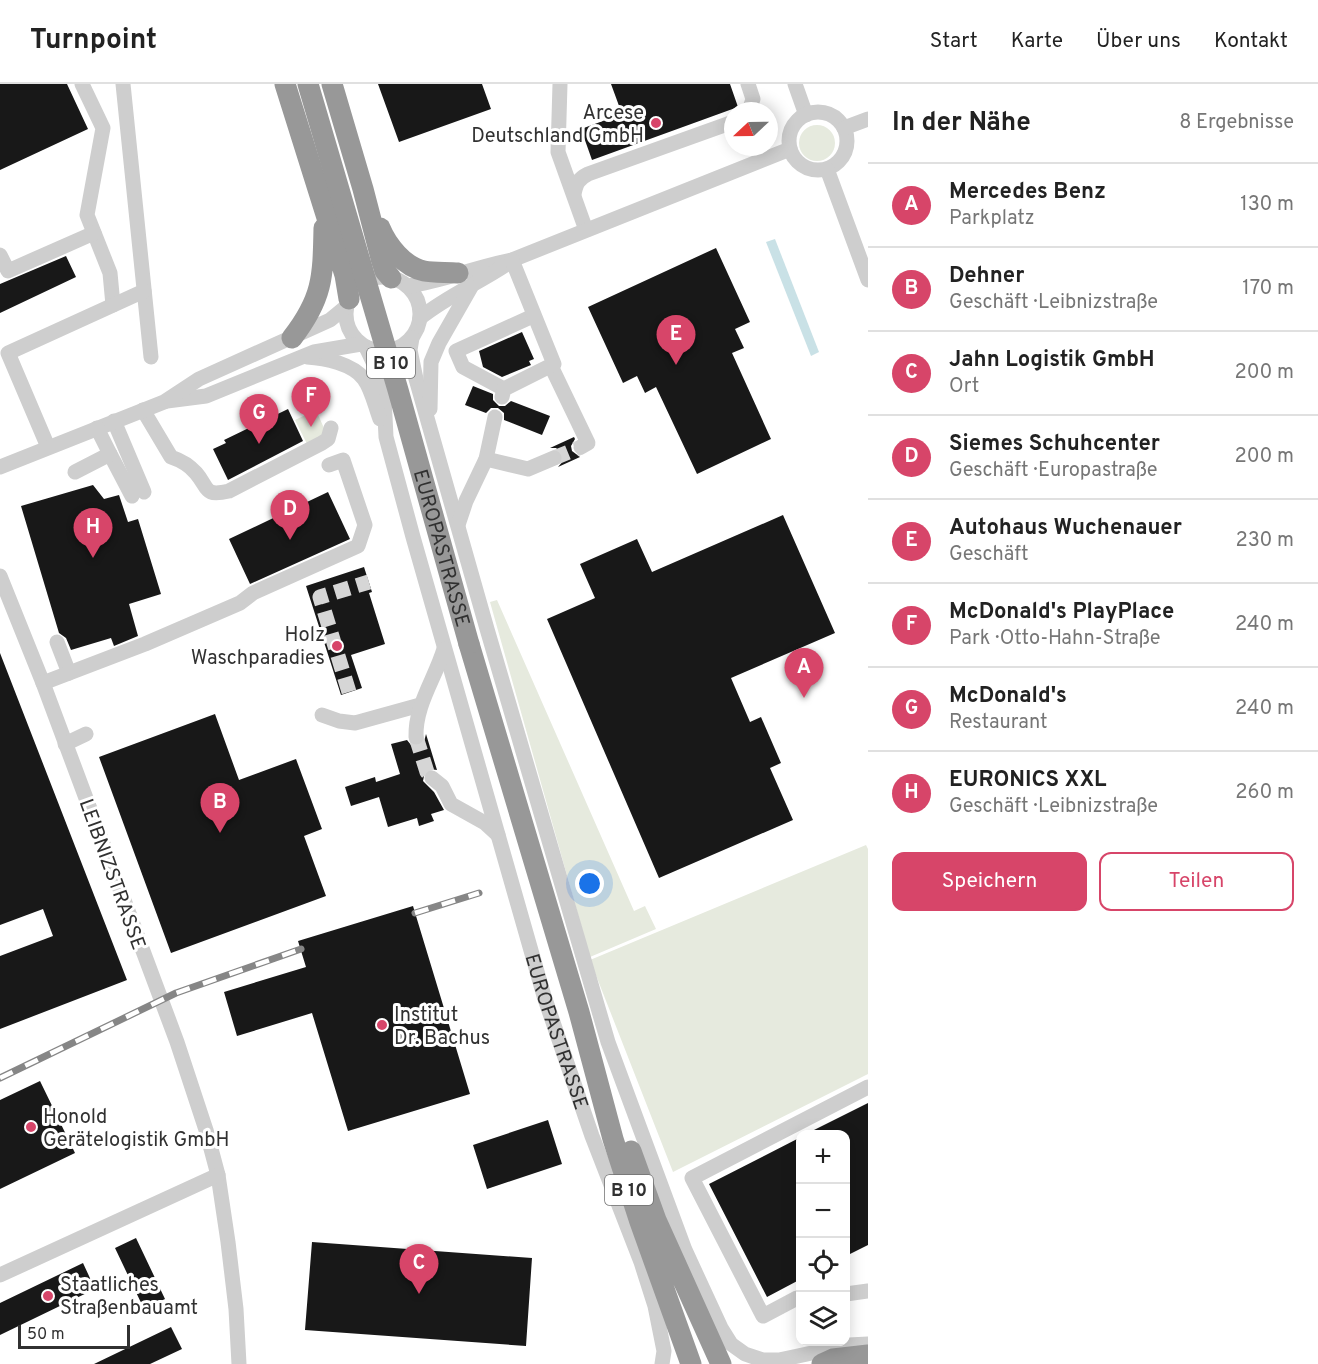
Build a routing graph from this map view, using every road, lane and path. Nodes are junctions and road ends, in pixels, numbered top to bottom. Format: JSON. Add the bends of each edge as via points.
{"nodes":[{"id":1,"x":82,"y":84,"type":"edge"},
{"id":2,"x":123,"y":84,"type":"edge"},
{"id":3,"x":285,"y":84,"type":"edge"},
{"id":4,"x":308,"y":84,"type":"edge"},
{"id":5,"x":332,"y":84,"type":"edge"},
{"id":6,"x":560,"y":84,"type":"edge"},
{"id":7,"x":748,"y":84,"type":"edge"},
{"id":8,"x":795,"y":84,"type":"edge"},
{"id":9,"x":752,"y":102,"type":"edge"},
{"id":10,"x":806,"y":115,"type":"junction"},
{"id":11,"x":868,"y":119,"type":"edge"},
{"id":12,"x":724,"y":125,"type":"edge"},
{"id":13,"x":844,"y":128,"type":"junction"},
{"id":14,"x":790,"y":149,"type":"junction"},
{"id":15,"x":827,"y":169,"type":"junction"},
{"id":16,"x":363,"y":189,"type":"junction"},
{"id":17,"x":574,"y":194,"type":"junction"},
{"id":18,"x":324,"y":210,"type":"junction"},
{"id":19,"x":586,"y":230,"type":"junction"},
{"id":20,"x":94,"y":233,"type":"junction"},
{"id":21,"x":0,"y":255,"type":"edge"},
{"id":22,"x":512,"y":260,"type":"junction"},
{"id":23,"x":864,"y":260,"type":"edge"},
{"id":24,"x":464,"y":280,"type":"junction"},
{"id":25,"x":868,"y":280,"type":"edge"},
{"id":26,"x":399,"y":282,"type":"junction"},
{"id":27,"x":144,"y":291,"type":"junction"},
{"id":28,"x":348,"y":302,"type":"junction"},
{"id":29,"x":113,"y":305,"type":"junction"},
{"id":30,"x":533,"y":316,"type":"junction"},
{"id":31,"x":420,"y":318,"type":"junction"},
{"id":32,"x":412,"y":338,"type":"junction"},
{"id":33,"x":363,"y":346,"type":"junction"},
{"id":34,"x":296,"y":347,"type":"junction"},
{"id":35,"x":151,"y":357,"type":"dead end"},
{"id":36,"x":551,"y":366,"type":"junction"},
{"id":37,"x":144,"y":410,"type":"junction"},
{"id":38,"x":495,"y":417,"type":"dead end"},
{"id":39,"x":114,"y":421,"type":"junction"},
{"id":40,"x":430,"y":424,"type":"junction"},
{"id":41,"x":97,"y":428,"type":"junction"},
{"id":42,"x":331,"y":428,"type":"dead end"},
{"id":43,"x":386,"y":437,"type":"junction"},
{"id":44,"x":48,"y":447,"type":"junction"},
{"id":45,"x":581,"y":447,"type":"dead end"},
{"id":46,"x":110,"y":454,"type":"junction"},
{"id":47,"x":554,"y":458,"type":"tunnel mouth"},
{"id":48,"x":486,"y":459,"type":"junction"},
{"id":49,"x":329,"y":465,"type":"dead end"},
{"id":50,"x":0,"y":467,"type":"edge"},
{"id":51,"x":75,"y":472,"type":"dead end"},
{"id":52,"x":458,"y":525,"type":"junction"},
{"id":53,"x":0,"y":576,"type":"edge"},
{"id":54,"x":57,"y":642,"type":"dead end"},
{"id":55,"x":444,"y":649,"type":"junction"},
{"id":56,"x":69,"y":673,"type":"junction"},
{"id":57,"x":43,"y":683,"type":"junction"},
{"id":58,"x":420,"y":705,"type":"junction"},
{"id":59,"x":322,"y":715,"type":"dead end"},
{"id":60,"x":87,"y":734,"type":"dead end"},
{"id":61,"x":416,"y":737,"type":"tunnel mouth"},
{"id":62,"x":65,"y":744,"type":"junction"},
{"id":63,"x":432,"y":778,"type":"tunnel mouth"},
{"id":64,"x":498,"y":835,"type":"junction"},
{"id":65,"x":579,"y":1012,"type":"junction"},
{"id":66,"x":868,"y":1087,"type":"edge"},
{"id":67,"x":218,"y":1175,"type":"junction"},
{"id":68,"x":685,"y":1250,"type":"junction"},
{"id":69,"x":641,"y":1262,"type":"junction"},
{"id":70,"x":0,"y":1275,"type":"edge"},
{"id":71,"x":868,"y":1291,"type":"edge"},
{"id":72,"x":850,"y":1293,"type":"edge"},
{"id":73,"x":796,"y":1299,"type":"edge"},
{"id":74,"x":868,"y":1344,"type":"edge"},
{"id":75,"x":868,"y":1354,"type":"edge"},
{"id":76,"x":239,"y":1364,"type":"edge"},
{"id":77,"x":662,"y":1364,"type":"edge"},
{"id":78,"x":691,"y":1364,"type":"edge"},
{"id":79,"x":722,"y":1364,"type":"edge"},
{"id":80,"x":822,"y":1364,"type":"edge"}],
"edges":[{"from":1,"to":20,"type":"street","via":[[103,128],[87,215]]},
{"from":2,"to":27,"type":"street"},
{"from":3,"to":18,"type":"highway"},
{"from":4,"to":65,"type":"highway","name":"EUROPASTRASSE","number":"B 10","bridge":true},
{"from":5,"to":16,"type":"highway"},
{"from":6,"to":17,"type":"street","via":[[558,152]]},
{"from":7,"to":9,"type":"street"},
{"from":8,"to":10,"type":"street"},
{"from":10,"to":13,"type":"street","via":[[828,114]]},
{"from":10,"to":14,"type":"street","via":[[792,129]]},
{"from":11,"to":13,"type":"street"},
{"from":12,"to":17,"type":"street","via":[[588,174],[576,184]]},
{"from":13,"to":15,"type":"street","via":[[844,156]]},
{"from":14,"to":15,"type":"street","via":[[801,165]]},
{"from":14,"to":19,"type":"street"},
{"from":15,"to":23,"type":"street"},
{"from":16,"to":24,"type":"highway","via":[[385,241],[396,253],[422,271]]},
{"from":16,"to":26,"type":"highway","via":[[385,271]]},
{"from":17,"to":19,"type":"street"},
{"from":18,"to":28,"type":"highway","via":[[345,275]]},
{"from":18,"to":34,"type":"highway","via":[[322,278]]},
{"from":19,"to":22,"type":"street"},
{"from":20,"to":21,"type":"street","via":[[8,272]]},
{"from":20,"to":29,"type":"street","via":[[110,273]]},
{"from":22,"to":24,"type":"street"},
{"from":22,"to":30,"type":"street"},
{"from":23,"to":25,"type":"street"},
{"from":24,"to":26,"type":"street"},
{"from":24,"to":31,"type":"street"},
{"from":24,"to":40,"type":"street","via":[[431,362]]},
{"from":26,"to":28,"type":"street","via":[[368,280],[356,288]]},
{"from":26,"to":31,"type":"street","via":[[417,298]]},
{"from":27,"to":29,"type":"street"},
{"from":27,"to":35,"type":"street"},
{"from":28,"to":33,"type":"street","via":[[348,326]]},
{"from":28,"to":34,"type":"street"},
{"from":29,"to":44,"type":"street","via":[[8,353]]},
{"from":30,"to":36,"type":"street","via":[[554,364]]},
{"from":30,"to":36,"type":"street","via":[[456,351],[463,367],[503,393]]},
{"from":31,"to":32,"type":"street"},
{"from":32,"to":33,"type":"street","via":[[390,351]]},
{"from":32,"to":40,"type":"street","name":"EUROPASTRASSE","via":[[411,359]]},
{"from":33,"to":34,"type":"street"},
{"from":33,"to":43,"type":"street","name":"EUROPASTRASSE","number":"B 10","via":[[374,364],[384,396]]},
{"from":34,"to":37,"type":"street","via":[[199,379]]},
{"from":34,"to":43,"type":"street","via":[[353,370],[363,379]]},
{"from":36,"to":45,"type":"street","via":[[588,443]]},
{"from":37,"to":39,"type":"street"},
{"from":37,"to":42,"type":"street","via":[[171,457],[196,472],[203,487],[218,494],[322,443],[328,439]]},
{"from":38,"to":48,"type":"street"},
{"from":39,"to":41,"type":"street"},
{"from":39,"to":46,"type":"street","via":[[138,494]]},
{"from":40,"to":52,"type":"street","name":"EUROPASTRASSE"},
{"from":41,"to":44,"type":"street"},
{"from":41,"to":46,"type":"street"},
{"from":43,"to":55,"type":"street","name":"EUROPASTRASSE","number":"B 10"},
{"from":44,"to":50,"type":"street"},
{"from":46,"to":51,"type":"street"},
{"from":47,"to":48,"type":"street","via":[[528,469]]},
{"from":48,"to":52,"type":"street"},
{"from":49,"to":56,"type":"street","via":[[344,460],[365,525],[358,546],[145,644]]},
{"from":52,"to":68,"type":"street","name":"EUROPASTRASSE","via":[[608,1042]]},
{"from":53,"to":57,"type":"street","name":"LEIBNIZSTRASSE"},
{"from":54,"to":56,"type":"street"},
{"from":55,"to":58,"type":"street"},
{"from":55,"to":64,"type":"street","name":"EUROPASTRASSE","number":"B 10"},
{"from":56,"to":57,"type":"street"},
{"from":57,"to":62,"type":"street","name":"LEIBNIZSTRASSE"},
{"from":58,"to":59,"type":"street","via":[[355,723]]},
{"from":58,"to":61,"type":"street"},
{"from":60,"to":62,"type":"street"},
{"from":62,"to":67,"type":"street","name":"LEIBNIZSTRASSE","via":[[177,1042]]},
{"from":63,"to":64,"type":"street","via":[[442,786],[451,804]]},
{"from":64,"to":69,"type":"street","name":"EUROPASTRASSE","number":"B 10","via":[[566,1063]]},
{"from":65,"to":78,"type":"highway","name":"EUROPASTRASSE","number":"B 10","via":[[612,1139]]},
{"from":65,"to":79,"type":"highway","name":"EUROPASTRASSE","number":"B 10","via":[[656,1220]]},
{"from":66,"to":73,"type":"street","via":[[692,1178],[763,1316]]},
{"from":67,"to":70,"type":"street"},
{"from":67,"to":76,"type":"street","name":"LEIBNIZSTRASSE"},
{"from":68,"to":74,"type":"street","name":"EUROPASTRASSE","via":[[721,1328],[731,1344],[745,1354],[779,1360]]},
{"from":68,"to":79,"type":"highway"},
{"from":69,"to":77,"type":"street","name":"EUROPASTRASSE","via":[[655,1306],[664,1351]]},
{"from":69,"to":78,"type":"highway","number":"B 10"},
{"from":71,"to":72,"type":"street"},
{"from":75,"to":80,"type":"highway"}]}
